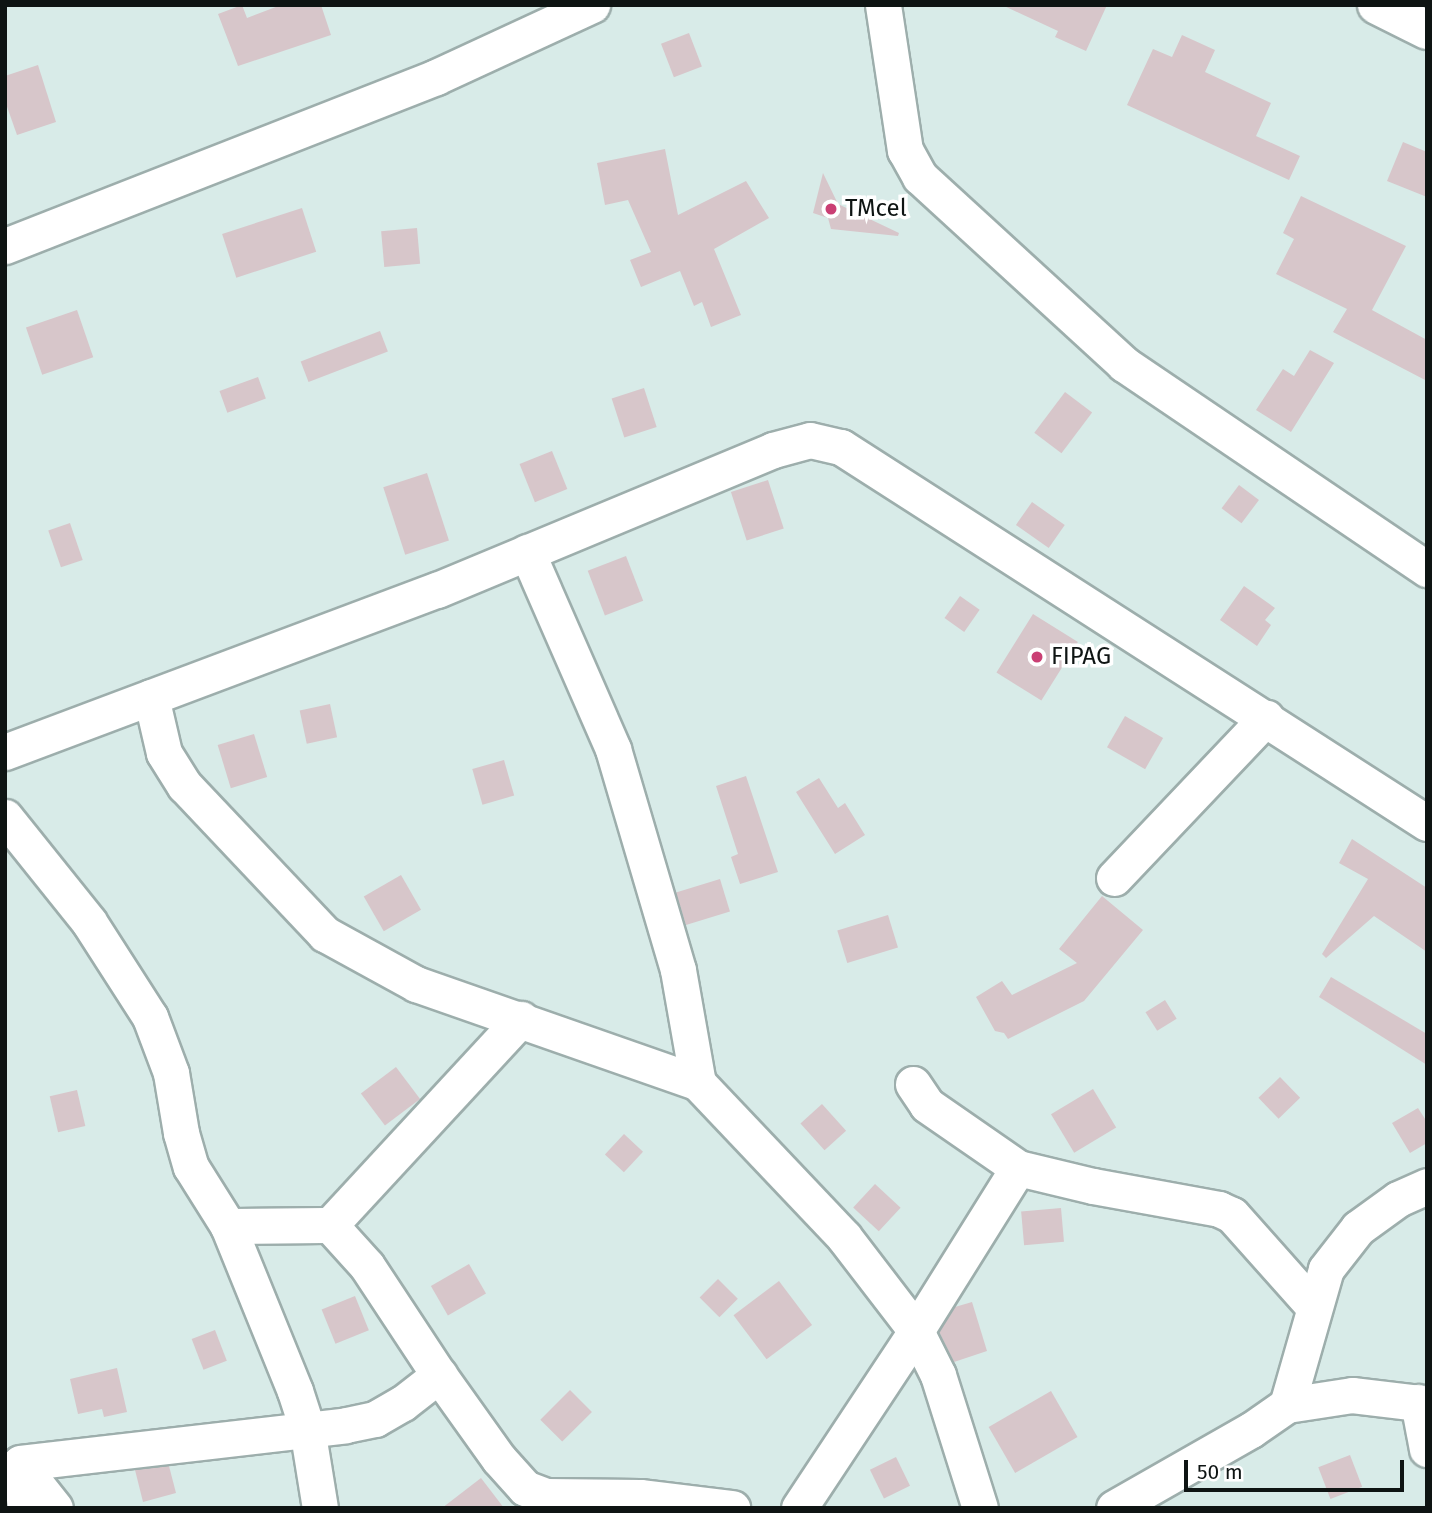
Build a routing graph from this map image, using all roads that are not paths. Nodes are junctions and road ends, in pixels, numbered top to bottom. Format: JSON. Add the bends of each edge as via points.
{"nodes":[{"id":1,"x":592,"y":5,"type":"edge"},
{"id":2,"x":883,"y":5,"type":"edge"},
{"id":3,"x":1377,"y":5,"type":"edge"},
{"id":4,"x":1427,"y":30,"type":"edge"},
{"id":5,"x":5,"y":246,"type":"edge"},
{"id":6,"x":527,"y":552,"type":"junction"},
{"id":7,"x":1427,"y":569,"type":"edge"},
{"id":8,"x":151,"y":697,"type":"junction"},
{"id":9,"x":1266,"y":718,"type":"junction"},
{"id":10,"x":5,"y":751,"type":"edge"},
{"id":11,"x":5,"y":817,"type":"edge"},
{"id":12,"x":1427,"y":824,"type":"edge"},
{"id":13,"x":1114,"y":878,"type":"dead end"},
{"id":14,"x":521,"y":1020,"type":"junction"},
{"id":15,"x":698,"y":1083,"type":"junction"},
{"id":16,"x":913,"y":1084,"type":"dead end"},
{"id":17,"x":1018,"y":1168,"type":"junction"},
{"id":18,"x":1427,"y":1186,"type":"edge"},
{"id":19,"x":330,"y":1225,"type":"junction"},
{"id":20,"x":228,"y":1226,"type":"junction"},
{"id":21,"x":1314,"y":1307,"type":"junction"},
{"id":22,"x":916,"y":1331,"type":"junction"},
{"id":23,"x":439,"y":1375,"type":"junction"},
{"id":24,"x":1422,"y":1403,"type":"edge"},
{"id":25,"x":1287,"y":1405,"type":"junction"},
{"id":26,"x":307,"y":1428,"type":"junction"},
{"id":27,"x":1427,"y":1449,"type":"edge"},
{"id":28,"x":12,"y":1455,"type":"edge"},
{"id":29,"x":564,"y":1502,"type":"edge"},
{"id":30,"x":25,"y":1508,"type":"edge"},
{"id":31,"x":55,"y":1508,"type":"edge"},
{"id":32,"x":320,"y":1508,"type":"edge"},
{"id":33,"x":732,"y":1508,"type":"edge"},
{"id":34,"x":799,"y":1508,"type":"edge"},
{"id":35,"x":980,"y":1508,"type":"edge"},
{"id":36,"x":1114,"y":1508,"type":"edge"}],
"edges":[{"from":1,"to":5,"type":"street","via":[[436,77]]},
{"from":2,"to":7,"type":"street","via":[[905,150],[920,177],[1124,364]]},
{"from":3,"to":4,"type":"main road"},
{"from":6,"to":8,"type":"street"},
{"from":6,"to":9,"type":"street","via":[[774,450],[810,440],[841,447]]},
{"from":6,"to":15,"type":"street","via":[[613,749],[678,970]]},
{"from":8,"to":10,"type":"street"},
{"from":8,"to":14,"type":"street","via":[[164,753],[185,786],[325,934],[416,984]]},
{"from":9,"to":12,"type":"street"},
{"from":9,"to":13,"type":"street"},
{"from":11,"to":20,"type":"street","via":[[89,922],[150,1017],[172,1073],[191,1167]]},
{"from":14,"to":15,"type":"street"},
{"from":14,"to":19,"type":"street"},
{"from":15,"to":22,"type":"street","via":[[844,1237]]},
{"from":16,"to":17,"type":"street","via":[[926,1104]]},
{"from":17,"to":21,"type":"street","via":[[1232,1215]]},
{"from":17,"to":22,"type":"street"},
{"from":18,"to":21,"type":"street","via":[[1398,1199],[1358,1228],[1326,1269]]},
{"from":19,"to":20,"type":"street"},
{"from":19,"to":23,"type":"street","via":[[367,1266]]},
{"from":20,"to":26,"type":"street"},
{"from":21,"to":25,"type":"street"},
{"from":22,"to":34,"type":"street"},
{"from":22,"to":35,"type":"street","via":[[938,1375]]},
{"from":23,"to":26,"type":"street","via":[[375,1419]]},
{"from":23,"to":29,"type":"street","via":[[525,1488]]},
{"from":24,"to":25,"type":"street","via":[[1352,1395]]},
{"from":24,"to":27,"type":"street"},
{"from":25,"to":36,"type":"street"},
{"from":26,"to":28,"type":"street"},
{"from":26,"to":32,"type":"street"},
{"from":28,"to":30,"type":"street"},
{"from":28,"to":31,"type":"street"},
{"from":29,"to":33,"type":"street","via":[[640,1497]]}]}
